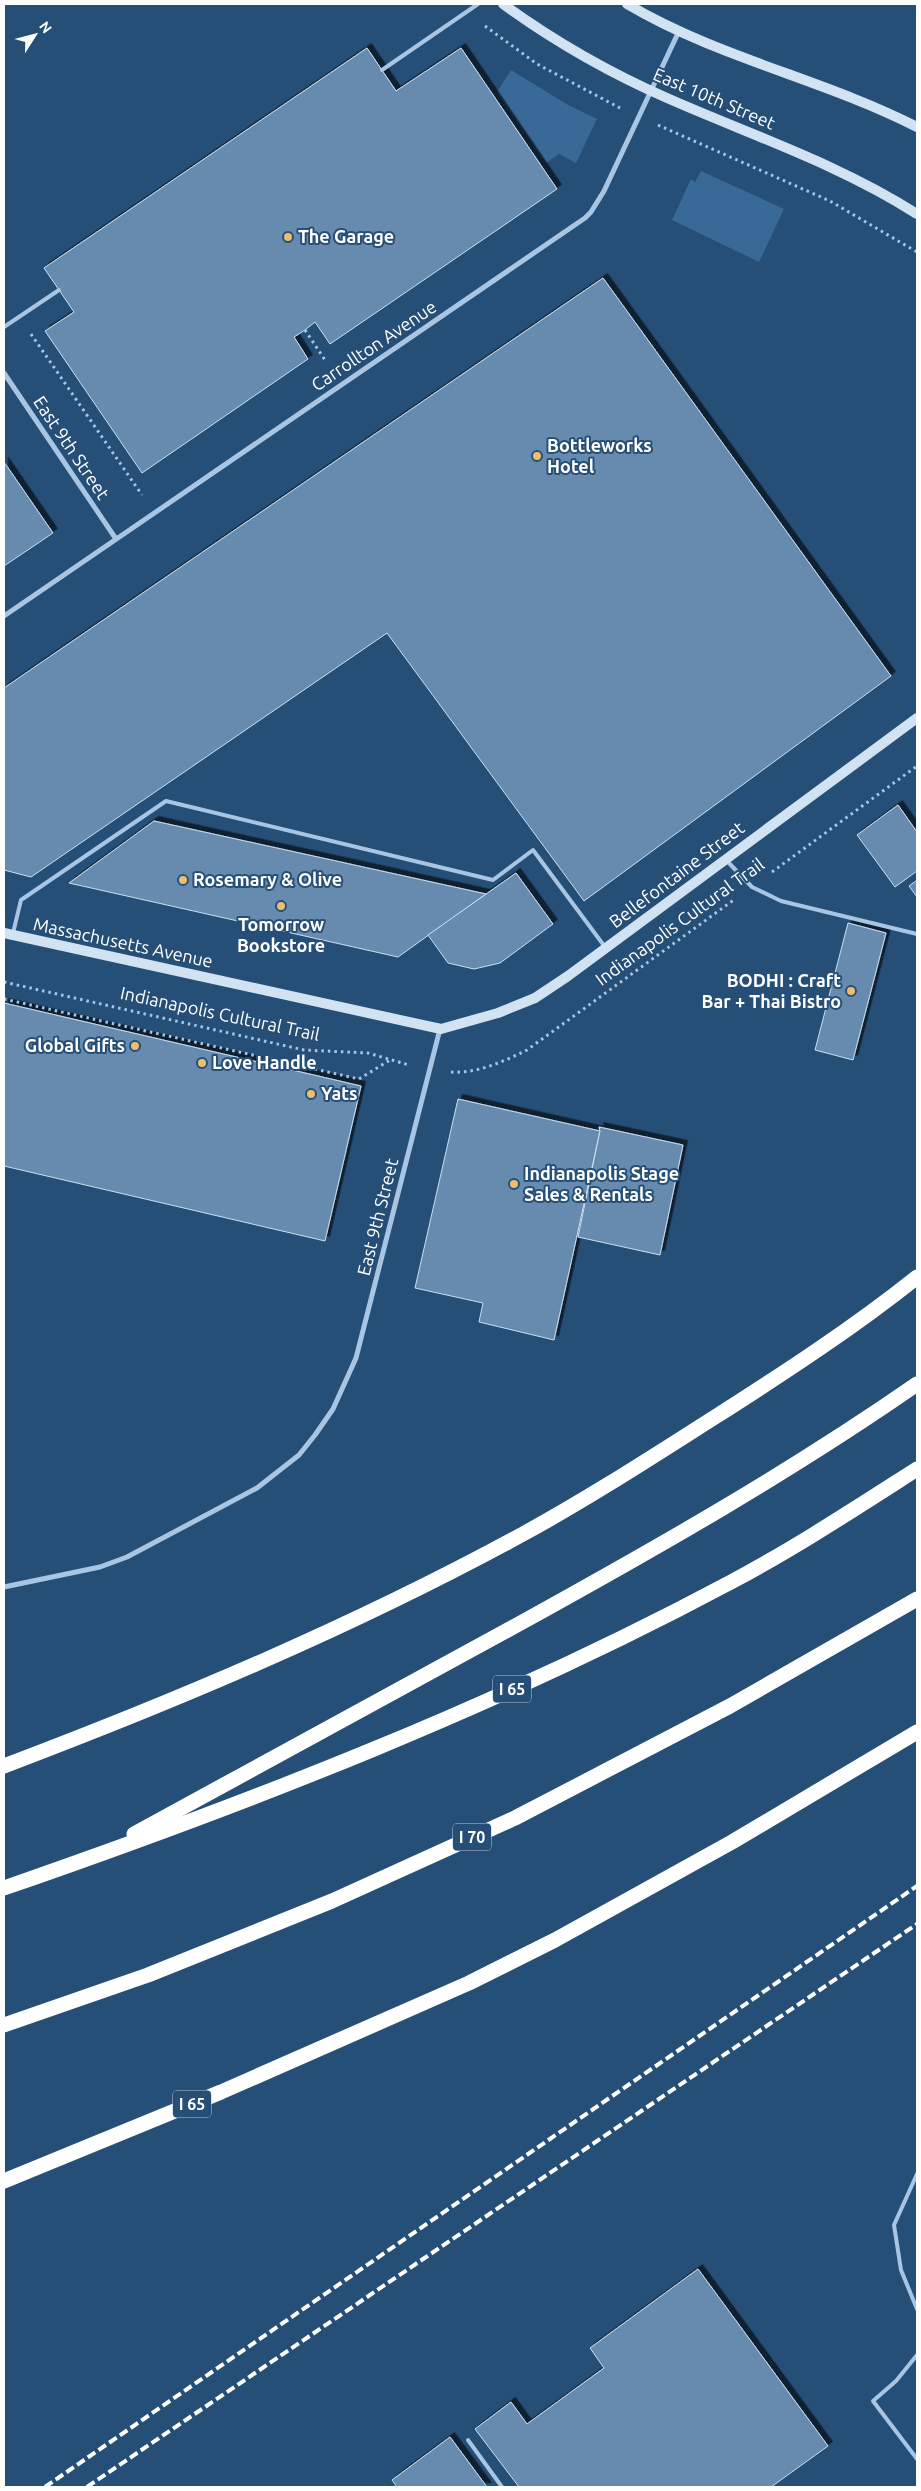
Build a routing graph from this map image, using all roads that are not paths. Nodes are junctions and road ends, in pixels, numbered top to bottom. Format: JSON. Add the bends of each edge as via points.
{"nodes":[{"id":1,"x":478,"y":4,"type":"edge"},
{"id":2,"x":504,"y":4,"type":"edge"},
{"id":3,"x":627,"y":4,"type":"edge"},
{"id":4,"x":680,"y":30,"type":"junction"},
{"id":5,"x":382,"y":70,"type":"dead end"},
{"id":6,"x":651,"y":91,"type":"junction"},
{"id":7,"x":917,"y":127,"type":"edge"},
{"id":8,"x":917,"y":214,"type":"edge"},
{"id":9,"x":59,"y":290,"type":"dead end"},
{"id":10,"x":4,"y":327,"type":"edge"},
{"id":11,"x":4,"y":373,"type":"edge"},
{"id":12,"x":116,"y":538,"type":"junction"},
{"id":13,"x":4,"y":616,"type":"edge"},
{"id":14,"x":917,"y":718,"type":"edge"},
{"id":15,"x":726,"y":860,"type":"junction"},
{"id":16,"x":8,"y":934,"type":"edge"},
{"id":17,"x":917,"y":934,"type":"edge"},
{"id":18,"x":606,"y":948,"type":"junction"},
{"id":19,"x":441,"y":1029,"type":"junction"},
{"id":20,"x":917,"y":1277,"type":"edge"},
{"id":21,"x":917,"y":1384,"type":"edge"},
{"id":22,"x":917,"y":1469,"type":"edge"},
{"id":23,"x":4,"y":1587,"type":"edge"},
{"id":24,"x":917,"y":1599,"type":"edge"},
{"id":25,"x":917,"y":1732,"type":"edge"},
{"id":26,"x":4,"y":1766,"type":"edge"},
{"id":27,"x":84,"y":1861,"type":"junction"},
{"id":28,"x":4,"y":1888,"type":"edge"},
{"id":29,"x":4,"y":2025,"type":"edge"},
{"id":30,"x":917,"y":2174,"type":"edge"},
{"id":31,"x":4,"y":2181,"type":"edge"},
{"id":32,"x":917,"y":2309,"type":"edge"},
{"id":33,"x":917,"y":2355,"type":"edge"},
{"id":34,"x":468,"y":2440,"type":"dead end"},
{"id":35,"x":917,"y":2459,"type":"edge"},
{"id":36,"x":502,"y":2487,"type":"edge"}],
"edges":[{"from":1,"to":5,"type":"lane"},
{"from":2,"to":6,"type":"main road","name":"East 10th Street","via":[[556,39]]},
{"from":3,"to":4,"type":"main road"},
{"from":4,"to":6,"type":"street","name":"Carrollton Avenue"},
{"from":4,"to":7,"type":"main road","via":[[713,46],[837,91]]},
{"from":6,"to":8,"type":"main road","name":"East 10th Street","via":[[838,170],[885,193]]},
{"from":6,"to":12,"type":"street","name":"Carrollton Avenue","via":[[604,192],[591,212]]},
{"from":9,"to":10,"type":"lane"},
{"from":11,"to":12,"type":"street","name":"East 9th Street"},
{"from":12,"to":13,"type":"street","name":"Carrollton Avenue"},
{"from":14,"to":15,"type":"main road","name":"Bellefontaine Street"},
{"from":15,"to":17,"type":"lane","via":[[752,887],[781,901]]},
{"from":15,"to":18,"type":"main road","name":"Bellefontaine Street"},
{"from":16,"to":18,"type":"lane","via":[[21,900],[166,801],[493,880],[533,850]]},
{"from":16,"to":19,"type":"main road","name":"Massachusetts Avenue"},
{"from":18,"to":19,"type":"main road","name":"Bellefontaine Street","via":[[535,998],[498,1013]]},
{"from":19,"to":23,"type":"street","name":"East 9th Street","via":[[356,1358],[333,1409],[299,1455],[243,1496],[127,1557],[100,1567]]},
{"from":20,"to":26,"type":"highway","via":[[773,1380],[650,1459],[524,1533],[417,1589],[208,1686]]},
{"from":21,"to":27,"type":"highway","via":[[840,1438],[731,1505]]},
{"from":22,"to":27,"type":"highway","number":"I 65","via":[[733,1581],[625,1636],[510,1690],[295,1781]]},
{"from":24,"to":29,"type":"highway","number":"I 70","via":[[730,1706],[515,1818],[332,1901],[158,1972]]},
{"from":25,"to":31,"type":"highway","number":"I 65","via":[[724,1846],[555,1940],[477,1979],[221,2092]]},
{"from":27,"to":28,"type":"highway","number":"I 65"},
{"from":30,"to":32,"type":"lane","via":[[894,2225],[901,2270]]},
{"from":33,"to":35,"type":"lane","via":[[896,2381],[873,2401]]},
{"from":34,"to":36,"type":"lane"}]}
